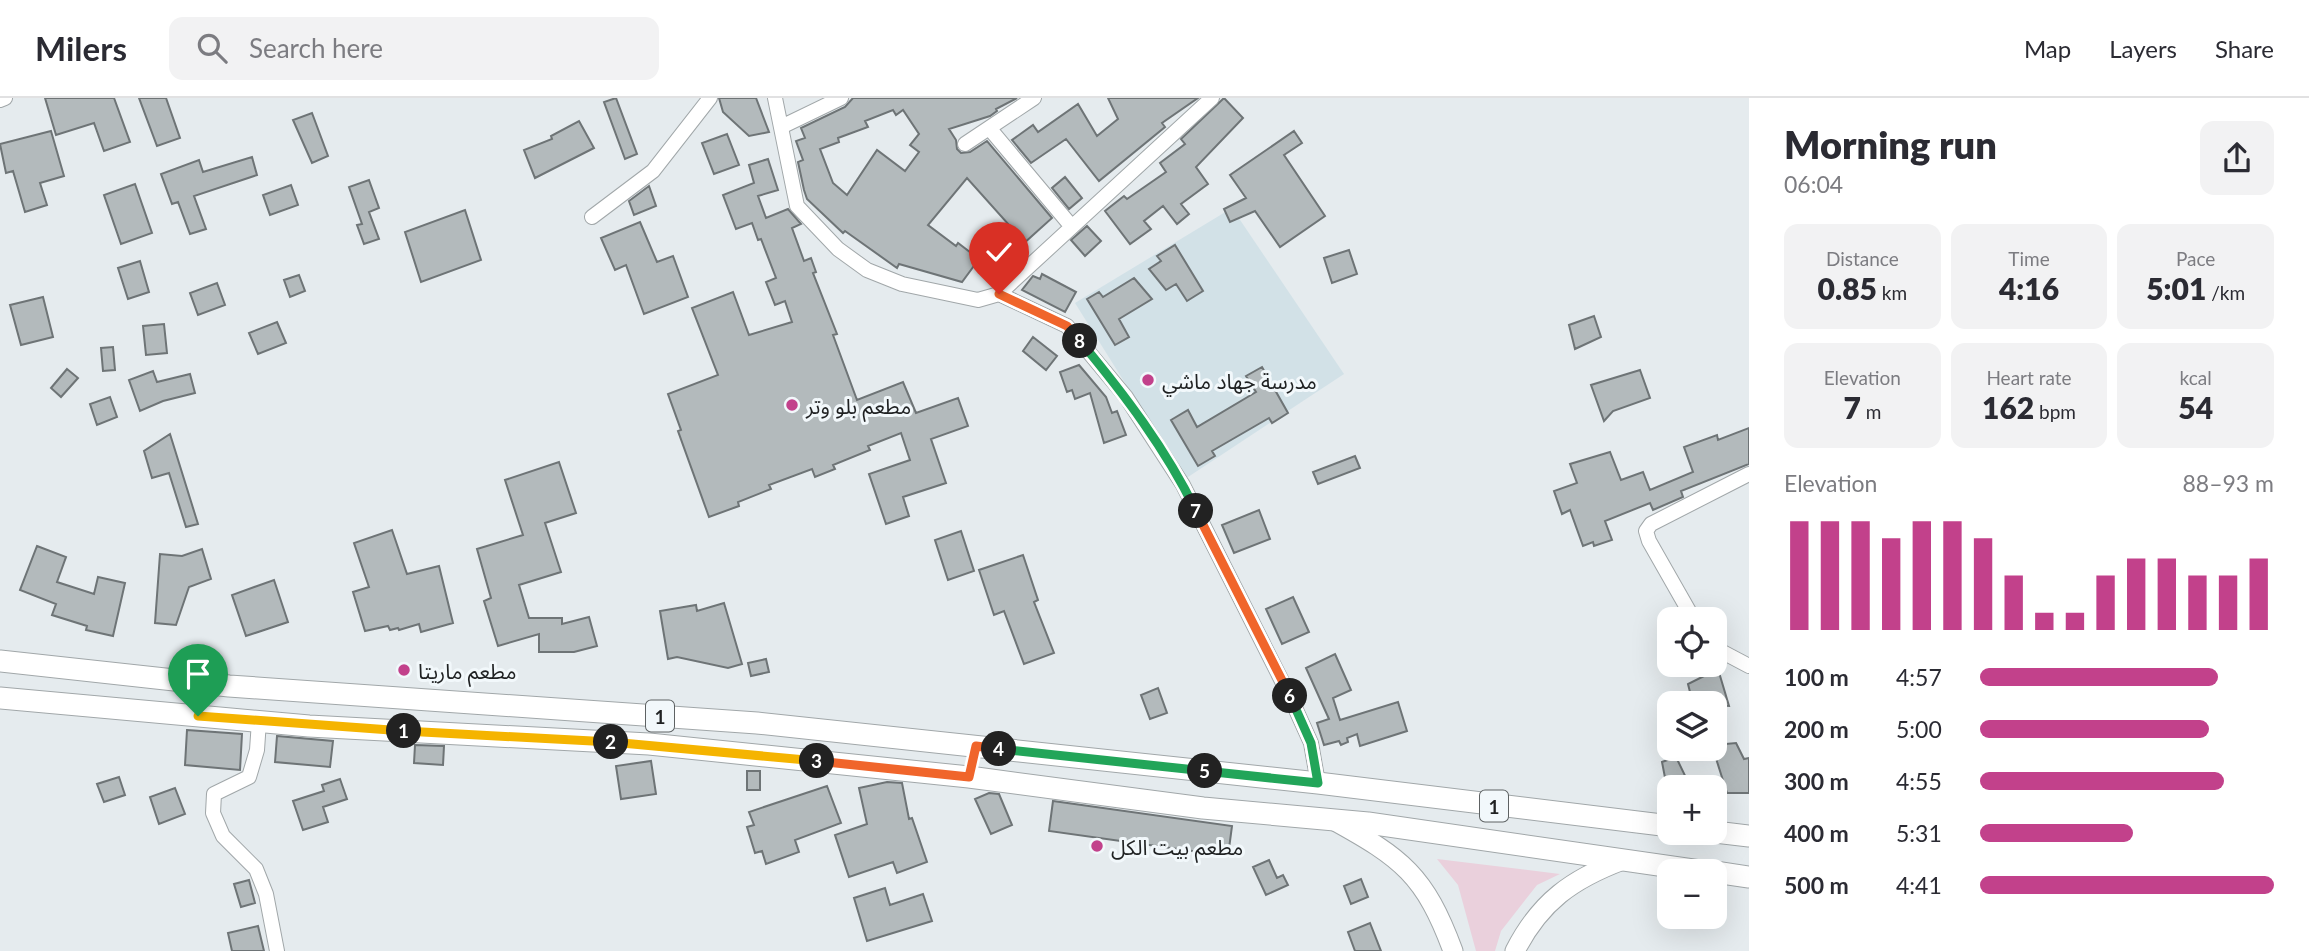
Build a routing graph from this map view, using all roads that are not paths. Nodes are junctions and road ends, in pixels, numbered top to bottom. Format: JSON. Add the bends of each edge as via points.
{"nodes":[{"id":1,"x":5,"y":98,"type":"edge"},
{"id":2,"x":709,"y":98,"type":"edge"},
{"id":3,"x":775,"y":98,"type":"edge"},
{"id":4,"x":841,"y":98,"type":"edge"},
{"id":5,"x":1034,"y":98,"type":"edge"},
{"id":6,"x":1212,"y":98,"type":"edge"},
{"id":7,"x":0,"y":100,"type":"edge"},
{"id":8,"x":781,"y":127,"type":"junction"},
{"id":9,"x":990,"y":129,"type":"junction"},
{"id":10,"x":965,"y":144,"type":"dead end"},
{"id":11,"x":592,"y":217,"type":"dead end"},
{"id":12,"x":1072,"y":227,"type":"junction"},
{"id":13,"x":999,"y":294,"type":"junction"},
{"id":14,"x":1749,"y":474,"type":"edge"},
{"id":15,"x":1687,"y":607,"type":"edge"},
{"id":16,"x":1727,"y":654,"type":"edge"},
{"id":17,"x":0,"y":661,"type":"edge"},
{"id":18,"x":31,"y":664,"type":"junction"},
{"id":19,"x":1749,"y":666,"type":"edge"},
{"id":20,"x":313,"y":690,"type":"junction"},
{"id":21,"x":0,"y":698,"type":"edge"},
{"id":22,"x":24,"y":700,"type":"junction"},
{"id":23,"x":259,"y":722,"type":"junction"},
{"id":24,"x":309,"y":726,"type":"junction"},
{"id":25,"x":976,"y":746,"type":"junction"},
{"id":26,"x":969,"y":777,"type":"junction"},
{"id":27,"x":1318,"y":783,"type":"junction"},
{"id":28,"x":1332,"y":819,"type":"junction"},
{"id":29,"x":1657,"y":824,"type":"edge"},
{"id":30,"x":1727,"y":833,"type":"edge"},
{"id":31,"x":1749,"y":836,"type":"edge"},
{"id":32,"x":1623,"y":860,"type":"junction"},
{"id":33,"x":1657,"y":865,"type":"edge"},
{"id":34,"x":1727,"y":874,"type":"edge"},
{"id":35,"x":1749,"y":877,"type":"edge"},
{"id":36,"x":277,"y":951,"type":"edge"},
{"id":37,"x":1453,"y":951,"type":"edge"},
{"id":38,"x":1515,"y":951,"type":"edge"}],
"edges":[{"from":1,"to":7,"type":"street"},
{"from":2,"to":11,"type":"street","via":[[653,171]]},
{"from":3,"to":8,"type":"street"},
{"from":4,"to":8,"type":"street"},
{"from":5,"to":9,"type":"street"},
{"from":6,"to":12,"type":"street"},
{"from":8,"to":13,"type":"street","via":[[797,206],[838,249],[867,270],[902,284],[978,300]]},
{"from":9,"to":10,"type":"street"},
{"from":9,"to":12,"type":"street"},
{"from":12,"to":13,"type":"street"},
{"from":13,"to":27,"type":"street","via":[[1067,326],[1126,397],[1184,485],[1311,743]]},
{"from":14,"to":15,"type":"street","via":[[1651,524],[1646,531]]},
{"from":16,"to":19,"type":"street"},
{"from":17,"to":18,"type":"main road","number":"1"},
{"from":18,"to":20,"type":"main road","number":"1","via":[[123,676]]},
{"from":18,"to":22,"type":"main road"},
{"from":20,"to":24,"type":"main road"},
{"from":20,"to":25,"type":"main road","number":"1","via":[[757,723]]},
{"from":21,"to":22,"type":"main road","number":"1"},
{"from":22,"to":23,"type":"main road","number":"1"},
{"from":23,"to":24,"type":"main road","number":"1"},
{"from":23,"to":36,"type":"street","via":[[249,777],[214,794],[213,813],[223,836],[256,869]]},
{"from":24,"to":26,"type":"main road","number":"1","via":[[649,744]]},
{"from":25,"to":26,"type":"main road"},
{"from":25,"to":27,"type":"main road","number":"1"},
{"from":26,"to":28,"type":"main road","number":"1","via":[[1202,808]]},
{"from":27,"to":29,"type":"main road","number":"1"},
{"from":28,"to":32,"type":"main road","number":"1"},
{"from":28,"to":37,"type":"main road","via":[[1383,847],[1413,874],[1440,914]]},
{"from":30,"to":31,"type":"main road"},
{"from":32,"to":33,"type":"main road","number":"1"},
{"from":32,"to":38,"type":"main road","via":[[1591,872],[1552,898]]},
{"from":34,"to":35,"type":"main road"}]}
